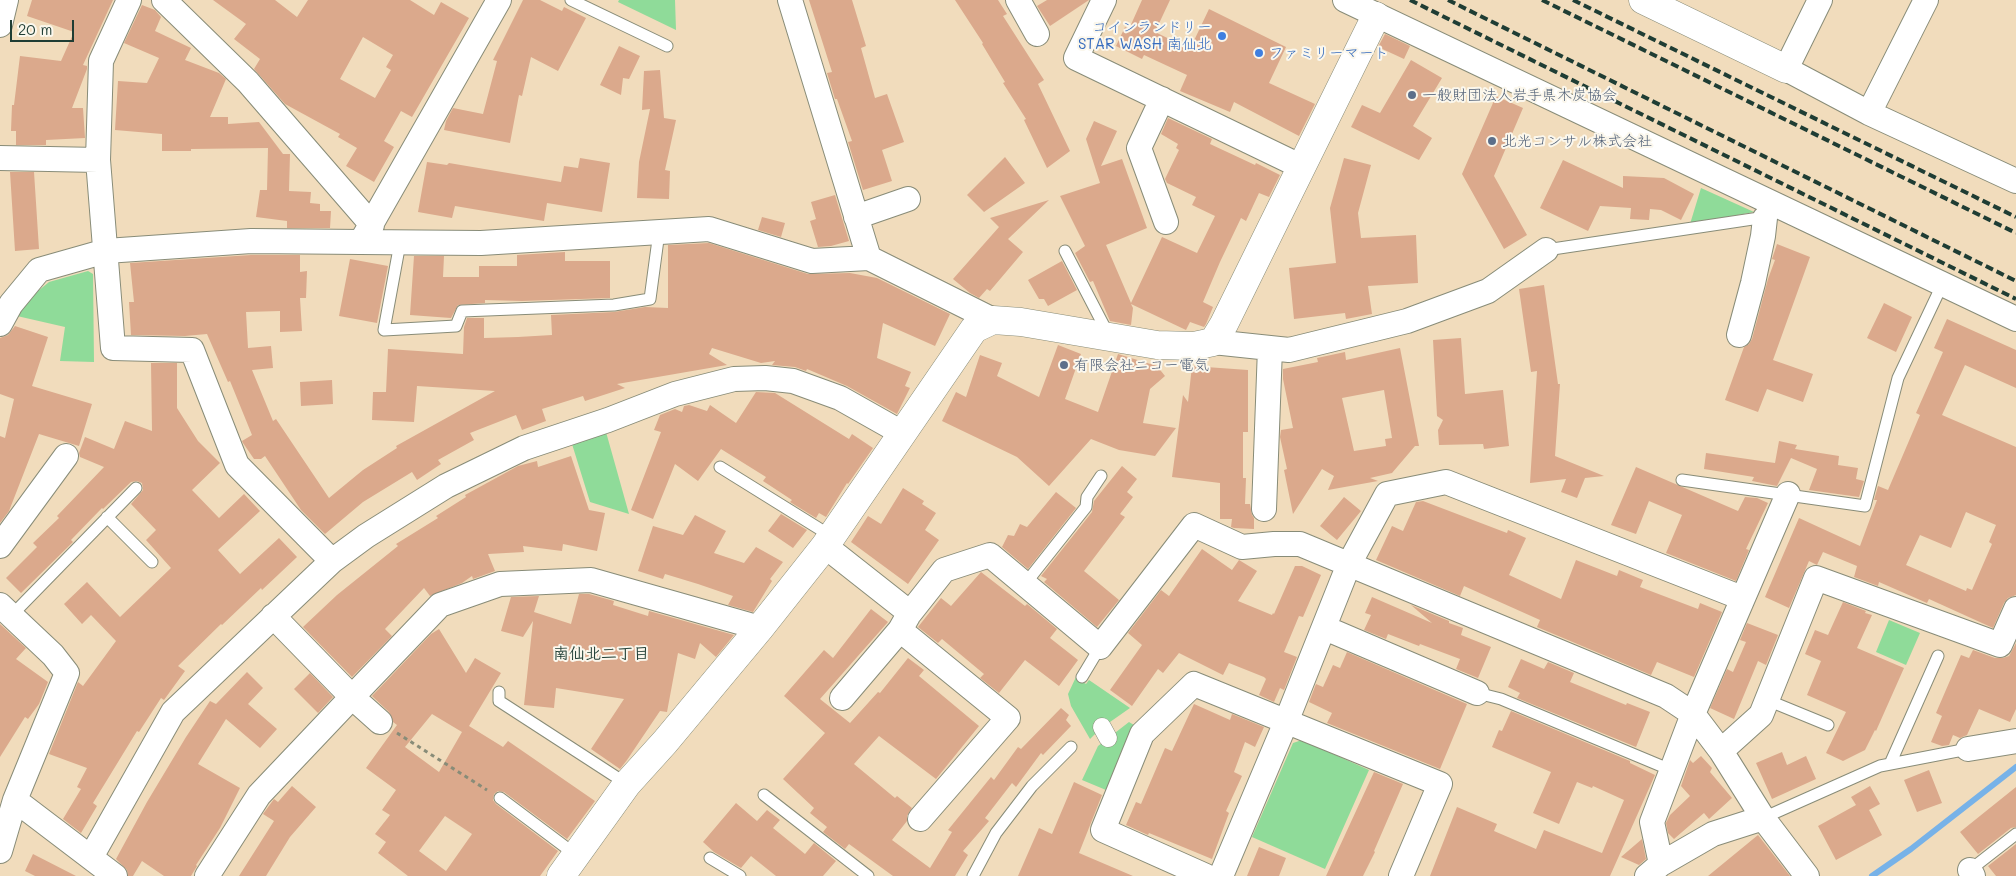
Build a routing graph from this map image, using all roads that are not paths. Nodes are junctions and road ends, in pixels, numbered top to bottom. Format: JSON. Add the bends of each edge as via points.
{"nodes":[{"id":1,"x":6,"y":0,"type":"edge"},
{"id":2,"x":129,"y":0,"type":"edge"},
{"id":3,"x":164,"y":0,"type":"edge"},
{"id":4,"x":499,"y":0,"type":"edge"},
{"id":5,"x":571,"y":0,"type":"edge"},
{"id":6,"x":790,"y":0,"type":"edge"},
{"id":7,"x":1018,"y":0,"type":"edge"},
{"id":8,"x":1104,"y":0,"type":"edge"},
{"id":9,"x":1345,"y":0,"type":"edge"},
{"id":10,"x":1643,"y":0,"type":"edge"},
{"id":11,"x":1820,"y":0,"type":"edge"},
{"id":12,"x":1926,"y":0,"type":"edge"},
{"id":13,"x":188,"y":10,"type":"edge"},
{"id":14,"x":1376,"y":16,"type":"junction"},
{"id":15,"x":0,"y":25,"type":"edge"},
{"id":16,"x":1037,"y":34,"type":"dead end"},
{"id":17,"x":668,"y":46,"type":"dead end"},
{"id":18,"x":1786,"y":69,"type":"junction"},
{"id":19,"x":1162,"y":99,"type":"junction"},
{"id":20,"x":1869,"y":113,"type":"junction"},
{"id":21,"x":0,"y":158,"type":"edge"},
{"id":22,"x":98,"y":160,"type":"junction"},
{"id":23,"x":1302,"y":167,"type":"junction"},
{"id":24,"x":2016,"y":181,"type":"edge"},
{"id":25,"x":908,"y":198,"type":"dead end"},
{"id":26,"x":1769,"y":211,"type":"junction"},
{"id":27,"x":856,"y":217,"type":"junction"},
{"id":28,"x":1166,"y":222,"type":"dead end"},
{"id":29,"x":659,"y":232,"type":"junction"},
{"id":30,"x":367,"y":234,"type":"junction"},
{"id":31,"x":400,"y":243,"type":"junction"},
{"id":32,"x":1546,"y":250,"type":"joint"},
{"id":33,"x":106,"y":251,"type":"junction"},
{"id":34,"x":1065,"y":251,"type":"dead end"},
{"id":35,"x":868,"y":258,"type":"junction"},
{"id":36,"x":1942,"y":285,"type":"junction"},
{"id":37,"x":2016,"y":319,"type":"edge"},
{"id":38,"x":994,"y":320,"type":"junction"},
{"id":39,"x":0,"y":324,"type":"edge"},
{"id":40,"x":1739,"y":335,"type":"dead end"},
{"id":41,"x":1104,"y":336,"type":"junction"},
{"id":42,"x":1213,"y":342,"type":"junction"},
{"id":43,"x":1270,"y":348,"type":"junction"},
{"id":44,"x":902,"y":434,"type":"junction"},
{"id":45,"x":66,"y":456,"type":"dead end"},
{"id":46,"x":720,"y":467,"type":"dead end"},
{"id":47,"x":1101,"y":476,"type":"dead end"},
{"id":48,"x":1682,"y":480,"type":"dead end"},
{"id":49,"x":136,"y":488,"type":"dead end"},
{"id":50,"x":1788,"y":494,"type":"junction"},
{"id":51,"x":1264,"y":509,"type":"dead end"},
{"id":52,"x":107,"y":517,"type":"junction"},
{"id":53,"x":828,"y":541,"type":"junction"},
{"id":54,"x":0,"y":546,"type":"edge"},
{"id":55,"x":332,"y":561,"type":"junction"},
{"id":56,"x":152,"y":562,"type":"dead end"},
{"id":57,"x":1349,"y":564,"type":"junction"},
{"id":58,"x":1025,"y":584,"type":"junction"},
{"id":59,"x":1742,"y":598,"type":"junction"},
{"id":60,"x":2016,"y":609,"type":"edge"},
{"id":61,"x":6,"y":610,"type":"edge"},
{"id":62,"x":273,"y":616,"type":"junction"},
{"id":63,"x":905,"y":621,"type":"junction"},
{"id":64,"x":760,"y":628,"type":"junction"},
{"id":65,"x":1325,"y":628,"type":"junction"},
{"id":66,"x":1100,"y":648,"type":"junction"},
{"id":67,"x":1938,"y":656,"type":"dead end"},
{"id":68,"x":1082,"y":677,"type":"dead end"},
{"id":69,"x":499,"y":692,"type":"dead end"},
{"id":70,"x":1478,"y":693,"type":"joint"},
{"id":71,"x":352,"y":697,"type":"junction"},
{"id":72,"x":842,"y":698,"type":"dead end"},
{"id":73,"x":1767,"y":700,"type":"junction"},
{"id":74,"x":1693,"y":714,"type":"junction"},
{"id":75,"x":380,"y":722,"type":"road end"},
{"id":76,"x":1286,"y":722,"type":"junction"},
{"id":77,"x":1828,"y":725,"type":"dead end"},
{"id":78,"x":2016,"y":741,"type":"edge"},
{"id":79,"x":1071,"y":747,"type":"dead end"},
{"id":80,"x":1968,"y":748,"type":"joint"},
{"id":81,"x":1721,"y":751,"type":"junction"},
{"id":82,"x":1890,"y":764,"type":"junction"},
{"id":83,"x":1671,"y":770,"type":"junction"},
{"id":84,"x":627,"y":784,"type":"junction"},
{"id":85,"x":11,"y":792,"type":"edge"},
{"id":86,"x":764,"y":795,"type":"dead end"},
{"id":87,"x":500,"y":798,"type":"road end"},
{"id":88,"x":1763,"y":818,"type":"junction"},
{"id":89,"x":920,"y":819,"type":"dead end"},
{"id":90,"x":2016,"y":834,"type":"edge"},
{"id":91,"x":0,"y":850,"type":"edge"},
{"id":92,"x":91,"y":858,"type":"junction"},
{"id":93,"x":710,"y":858,"type":"dead end"},
{"id":94,"x":569,"y":866,"type":"edge"},
{"id":95,"x":1654,"y":870,"type":"edge"},
{"id":96,"x":1972,"y":873,"type":"edge"},
{"id":97,"x":115,"y":876,"type":"edge"},
{"id":98,"x":207,"y":876,"type":"edge"},
{"id":99,"x":740,"y":876,"type":"edge"},
{"id":100,"x":868,"y":876,"type":"edge"},
{"id":101,"x":972,"y":876,"type":"edge"},
{"id":102,"x":1206,"y":876,"type":"edge"},
{"id":103,"x":1221,"y":876,"type":"edge"},
{"id":104,"x":1401,"y":876,"type":"edge"},
{"id":105,"x":1807,"y":876,"type":"edge"}],
"edges":[{"from":1,"to":15,"type":"street"},
{"from":2,"to":22,"type":"street","via":[[101,61]]},
{"from":3,"to":13,"type":"street"},
{"from":4,"to":30,"type":"street"},
{"from":5,"to":17,"type":"lane"},
{"from":6,"to":27,"type":"street"},
{"from":7,"to":16,"type":"street"},
{"from":8,"to":19,"type":"street","via":[[1076,58]]},
{"from":9,"to":14,"type":"street"},
{"from":10,"to":18,"type":"street"},
{"from":11,"to":18,"type":"street"},
{"from":12,"to":20,"type":"street"},
{"from":13,"to":30,"type":"street"},
{"from":14,"to":23,"type":"street"},
{"from":14,"to":26,"type":"street"},
{"from":18,"to":20,"type":"street"},
{"from":19,"to":23,"type":"street"},
{"from":19,"to":28,"type":"street","via":[[1139,148]]},
{"from":20,"to":24,"type":"street"},
{"from":21,"to":22,"type":"street"},
{"from":22,"to":33,"type":"street"},
{"from":23,"to":42,"type":"street"},
{"from":25,"to":27,"type":"street"},
{"from":26,"to":32,"type":"lane"},
{"from":26,"to":36,"type":"street"},
{"from":26,"to":40,"type":"street"},
{"from":27,"to":35,"type":"street"},
{"from":29,"to":31,"type":"street","via":[[480,243]]},
{"from":29,"to":31,"type":"lane","via":[[650,299],[614,305],[462,311],[456,326],[384,330]]},
{"from":29,"to":35,"type":"street","via":[[709,229],[812,261]]},
{"from":30,"to":31,"type":"street"},
{"from":30,"to":33,"type":"street"},
{"from":32,"to":43,"type":"street","via":[[1488,291],[1407,321],[1288,350]]},
{"from":33,"to":39,"type":"street","via":[[39,270],[11,304]]},
{"from":33,"to":55,"type":"street","via":[[113,348],[192,350],[237,465]]},
{"from":34,"to":41,"type":"lane","via":[[1104,326]]},
{"from":35,"to":38,"type":"street"},
{"from":36,"to":37,"type":"street"},
{"from":36,"to":50,"type":"lane","via":[[1898,378],[1864,506]]},
{"from":38,"to":41,"type":"street"},
{"from":38,"to":44,"type":"street","via":[[974,329]]},
{"from":41,"to":42,"type":"street","via":[[1157,345],[1194,346]]},
{"from":42,"to":43,"type":"street"},
{"from":43,"to":51,"type":"street"},
{"from":44,"to":53,"type":"street"},
{"from":44,"to":55,"type":"street","via":[[840,398],[793,381],[734,379],[675,394],[524,448],[446,486]]},
{"from":45,"to":54,"type":"street"},
{"from":46,"to":53,"type":"lane"},
{"from":47,"to":58,"type":"lane","via":[[1087,496],[1086,507]]},
{"from":48,"to":50,"type":"lane"},
{"from":49,"to":52,"type":"lane"},
{"from":50,"to":59,"type":"street"},
{"from":52,"to":56,"type":"lane"},
{"from":52,"to":61,"type":"lane"},
{"from":53,"to":63,"type":"street"},
{"from":53,"to":64,"type":"street"},
{"from":55,"to":62,"type":"street"},
{"from":57,"to":59,"type":"street","via":[[1387,494],[1446,482]]},
{"from":57,"to":65,"type":"street"},
{"from":57,"to":66,"type":"street","via":[[1300,544],[1242,547],[1194,525]]},
{"from":57,"to":74,"type":"street","via":[[1666,696]]},
{"from":58,"to":63,"type":"street","via":[[990,555],[944,570]]},
{"from":58,"to":66,"type":"street"},
{"from":59,"to":74,"type":"street"},
{"from":60,"to":73,"type":"street","via":[[2000,645],[1816,578]]},
{"from":61,"to":85,"type":"street","via":[[67,673]]},
{"from":62,"to":71,"type":"street"},
{"from":62,"to":92,"type":"street","via":[[173,712]]},
{"from":63,"to":72,"type":"street"},
{"from":63,"to":89,"type":"street","via":[[1008,718]]},
{"from":64,"to":71,"type":"street","via":[[591,580],[500,584],[440,606]]},
{"from":64,"to":84,"type":"street"},
{"from":65,"to":70,"type":"street"},
{"from":65,"to":76,"type":"street"},
{"from":66,"to":68,"type":"lane"},
{"from":67,"to":82,"type":"lane"},
{"from":69,"to":84,"type":"lane","via":[[500,701]]},
{"from":70,"to":83,"type":"lane","via":[[1501,699]]},
{"from":71,"to":75,"type":"street"},
{"from":71,"to":98,"type":"street","via":[[259,795]]},
{"from":73,"to":77,"type":"lane"},
{"from":73,"to":81,"type":"street","via":[[1761,715]]},
{"from":74,"to":81,"type":"street"},
{"from":74,"to":83,"type":"street"},
{"from":76,"to":102,"type":"street","via":[[1194,684],[1142,734],[1103,830]]},
{"from":76,"to":103,"type":"street"},
{"from":76,"to":104,"type":"street","via":[[1440,784]]},
{"from":78,"to":80,"type":"street"},
{"from":79,"to":101,"type":"lane","via":[[1032,786],[996,833]]},
{"from":80,"to":82,"type":"lane"},
{"from":81,"to":88,"type":"street"},
{"from":82,"to":88,"type":"lane"},
{"from":83,"to":95,"type":"street","via":[[1652,822]]},
{"from":84,"to":94,"type":"street"},
{"from":85,"to":91,"type":"street"},
{"from":85,"to":92,"type":"street"},
{"from":86,"to":100,"type":"lane"},
{"from":87,"to":94,"type":"lane"},
{"from":88,"to":95,"type":"street","via":[[1713,834]]},
{"from":88,"to":105,"type":"street"},
{"from":90,"to":96,"type":"lane"},
{"from":92,"to":97,"type":"street"},
{"from":93,"to":99,"type":"lane"}]}
